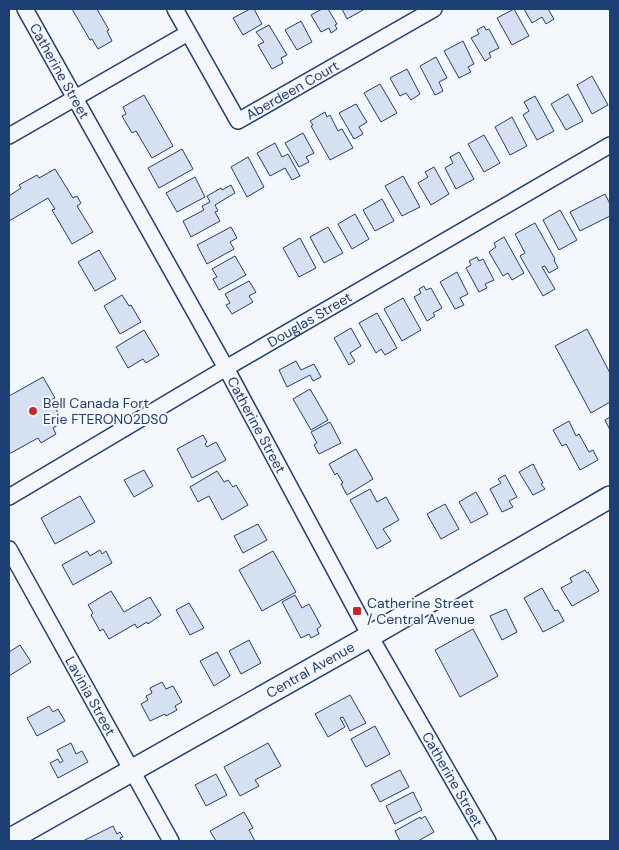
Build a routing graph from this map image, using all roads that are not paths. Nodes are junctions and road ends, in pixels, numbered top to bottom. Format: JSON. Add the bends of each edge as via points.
{"nodes":[{"id":1,"x":25,"y":9,"type":"edge"},
{"id":2,"x":175,"y":9,"type":"edge"},
{"id":3,"x":434,"y":9,"type":"edge"},
{"id":4,"x":188,"y":33,"type":"junction"},
{"id":5,"x":74,"y":98,"type":"junction"},
{"id":6,"x":9,"y":136,"type":"edge"},
{"id":7,"x":610,"y":145,"type":"edge"},
{"id":8,"x":226,"y":368,"type":"junction"},
{"id":9,"x":9,"y":497,"type":"edge"},
{"id":10,"x":610,"y":497,"type":"edge"},
{"id":11,"x":9,"y":549,"type":"edge"},
{"id":12,"x":370,"y":636,"type":"junction"},
{"id":13,"x":131,"y":770,"type":"junction"},
{"id":14,"x":9,"y":840,"type":"edge"},
{"id":15,"x":171,"y":841,"type":"edge"},
{"id":16,"x":488,"y":841,"type":"edge"}],
"edges":[{"from":1,"to":5,"type":"street","name":"Catherine Street"},
{"from":2,"to":4,"type":"street","name":"Aberdeen Court"},
{"from":3,"to":4,"type":"street","name":"Aberdeen Court","via":[[238,121]]},
{"from":4,"to":5,"type":"street"},
{"from":5,"to":6,"type":"street"},
{"from":5,"to":8,"type":"street","name":"Catherine Street"},
{"from":7,"to":8,"type":"street","name":"Douglas Street"},
{"from":8,"to":9,"type":"street","name":"Douglas Street"},
{"from":8,"to":12,"type":"street","name":"Catherine Street"},
{"from":10,"to":12,"type":"main road","name":"Central Avenue"},
{"from":11,"to":13,"type":"street","name":"Lavinia Street"},
{"from":12,"to":13,"type":"main road","name":"Central Avenue"},
{"from":12,"to":16,"type":"street","name":"Catherine Street"},
{"from":13,"to":14,"type":"main road","name":"Central Avenue"},
{"from":13,"to":15,"type":"street","name":"Lavinia Street"}]}
